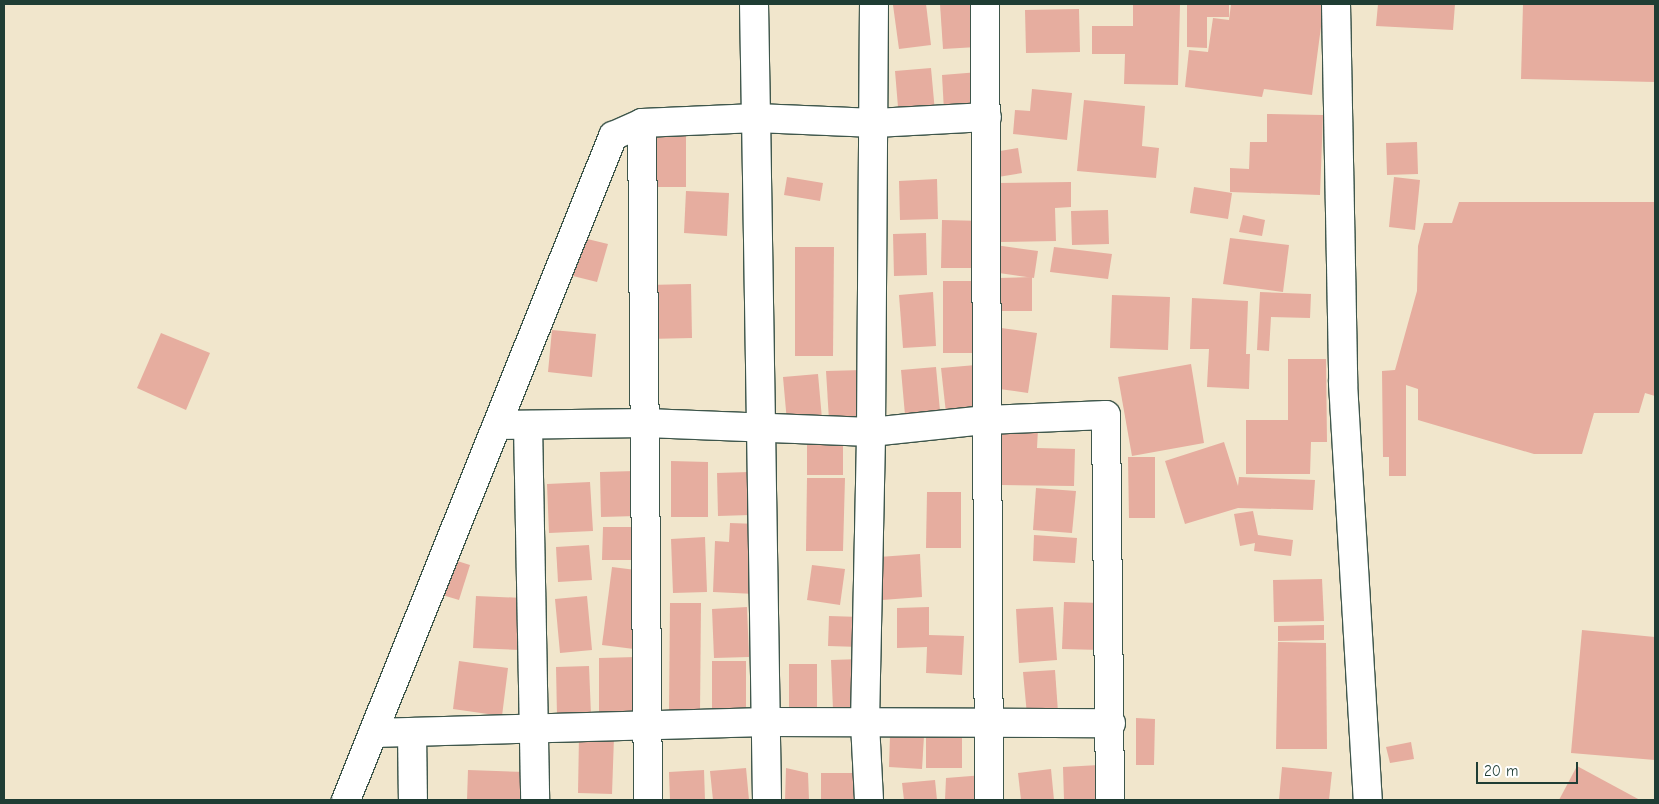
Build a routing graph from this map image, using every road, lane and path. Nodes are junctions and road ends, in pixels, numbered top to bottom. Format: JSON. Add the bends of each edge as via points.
{"nodes":[{"id":1,"x":754,"y":4,"type":"edge"},
{"id":2,"x":874,"y":4,"type":"edge"},
{"id":3,"x":985,"y":4,"type":"edge"},
{"id":4,"x":1336,"y":4,"type":"edge"},
{"id":5,"x":987,"y":116,"type":"junction"},
{"id":6,"x":756,"y":118,"type":"junction"},
{"id":7,"x":642,"y":123,"type":"junction"},
{"id":8,"x":875,"y":123,"type":"junction"},
{"id":9,"x":986,"y":420,"type":"junction"},
{"id":10,"x":646,"y":422,"type":"junction"},
{"id":11,"x":497,"y":425,"type":"junction"},
{"id":12,"x":528,"y":425,"type":"junction"},
{"id":13,"x":762,"y":426,"type":"junction"},
{"id":14,"x":871,"y":432,"type":"junction"},
{"id":15,"x":766,"y":722,"type":"junction"},
{"id":16,"x":989,"y":722,"type":"junction"},
{"id":17,"x":865,"y":723,"type":"junction"},
{"id":18,"x":1111,"y":723,"type":"junction"},
{"id":19,"x":647,"y":726,"type":"junction"},
{"id":20,"x":534,"y":728,"type":"junction"},
{"id":21,"x":412,"y":732,"type":"junction"},
{"id":22,"x":373,"y":733,"type":"junction"},
{"id":23,"x":346,"y":800,"type":"edge"},
{"id":24,"x":413,"y":800,"type":"edge"},
{"id":25,"x":535,"y":800,"type":"edge"},
{"id":26,"x":648,"y":800,"type":"edge"},
{"id":27,"x":767,"y":800,"type":"edge"},
{"id":28,"x":869,"y":800,"type":"edge"},
{"id":29,"x":989,"y":800,"type":"edge"},
{"id":30,"x":1110,"y":800,"type":"edge"},
{"id":31,"x":1368,"y":800,"type":"edge"}],
"edges":[{"from":1,"to":6,"type":"street"},
{"from":2,"to":8,"type":"street"},
{"from":3,"to":5,"type":"street"},
{"from":4,"to":31,"type":"street","via":[[1343,383]]},
{"from":5,"to":8,"type":"street"},
{"from":5,"to":9,"type":"street"},
{"from":6,"to":7,"type":"street"},
{"from":6,"to":8,"type":"street"},
{"from":6,"to":13,"type":"street"},
{"from":7,"to":10,"type":"street"},
{"from":7,"to":11,"type":"street","via":[[614,136]]},
{"from":8,"to":14,"type":"street"},
{"from":9,"to":14,"type":"street"},
{"from":9,"to":16,"type":"street"},
{"from":9,"to":18,"type":"street","via":[[1106,414]]},
{"from":10,"to":12,"type":"street"},
{"from":10,"to":13,"type":"street"},
{"from":10,"to":19,"type":"street"},
{"from":11,"to":12,"type":"street"},
{"from":11,"to":22,"type":"street"},
{"from":12,"to":20,"type":"street"},
{"from":13,"to":14,"type":"street"},
{"from":13,"to":15,"type":"street"},
{"from":14,"to":17,"type":"street"},
{"from":15,"to":17,"type":"street"},
{"from":15,"to":19,"type":"street"},
{"from":15,"to":27,"type":"street"},
{"from":16,"to":17,"type":"street"},
{"from":16,"to":18,"type":"street"},
{"from":16,"to":29,"type":"street"},
{"from":17,"to":28,"type":"street"},
{"from":18,"to":30,"type":"street"},
{"from":19,"to":20,"type":"street"},
{"from":19,"to":26,"type":"street"},
{"from":20,"to":21,"type":"street"},
{"from":20,"to":25,"type":"street"},
{"from":21,"to":22,"type":"street"},
{"from":21,"to":24,"type":"street"},
{"from":22,"to":23,"type":"street"}]}
